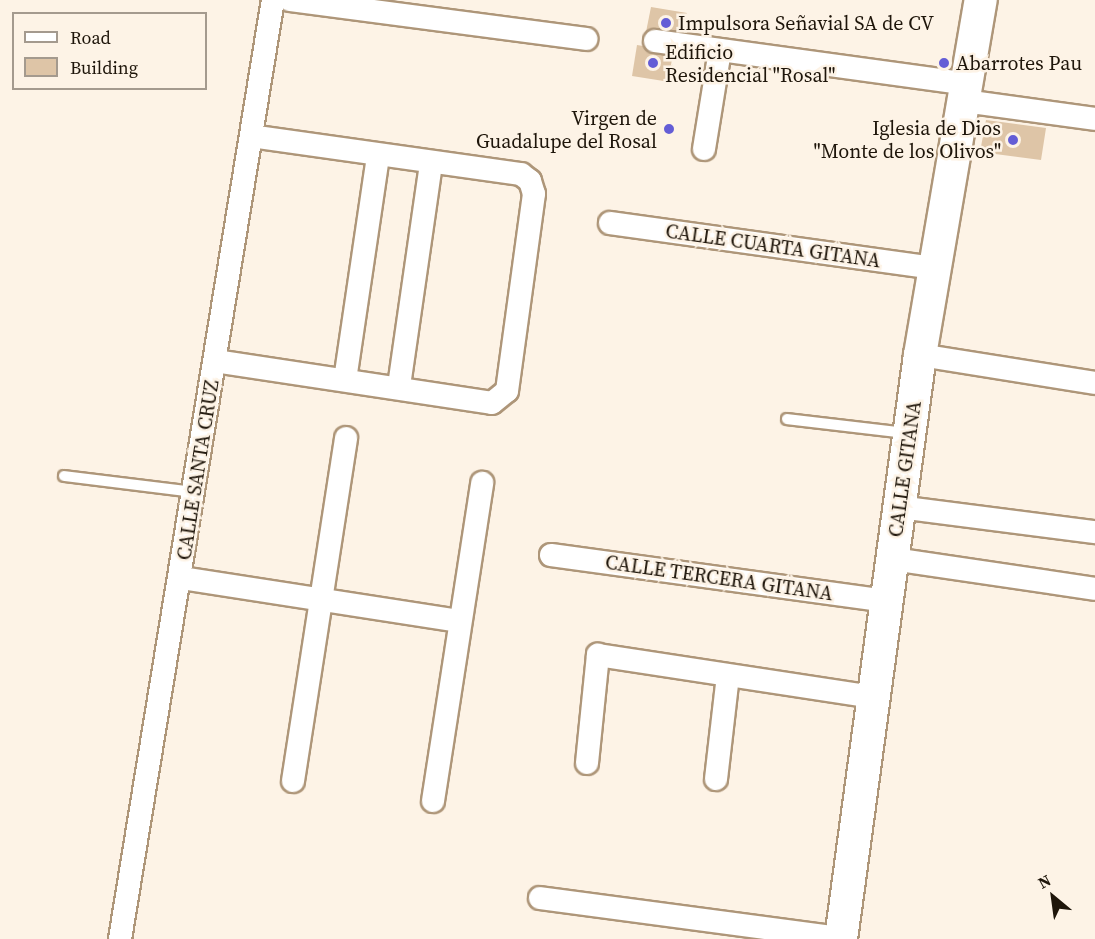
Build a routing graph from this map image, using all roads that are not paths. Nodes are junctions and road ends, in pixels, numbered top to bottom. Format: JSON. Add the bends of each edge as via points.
{"nodes":[{"id":1,"x":273,"y":0,"type":"edge"},
{"id":2,"x":290,"y":0,"type":"edge"},
{"id":3,"x":981,"y":0,"type":"edge"},
{"id":4,"x":586,"y":39,"type":"dead end"},
{"id":5,"x":655,"y":41,"type":"dead end"},
{"id":6,"x":720,"y":50,"type":"junction"},
{"id":7,"x":966,"y":92,"type":"junction"},
{"id":8,"x":1095,"y":119,"type":"edge"},
{"id":9,"x":252,"y":136,"type":"junction"},
{"id":10,"x":704,"y":149,"type":"dead end"},
{"id":11,"x":378,"y":156,"type":"junction"},
{"id":12,"x":431,"y":165,"type":"junction"},
{"id":13,"x":610,"y":223,"type":"dead end"},
{"id":14,"x":935,"y":268,"type":"junction"},
{"id":15,"x":920,"y":356,"type":"junction"},
{"id":16,"x":215,"y":361,"type":"junction"},
{"id":17,"x":345,"y":380,"type":"junction"},
{"id":18,"x":1095,"y":383,"type":"edge"},
{"id":19,"x":399,"y":386,"type":"junction"},
{"id":20,"x":787,"y":419,"type":"dead end"},
{"id":21,"x":911,"y":434,"type":"junction"},
{"id":22,"x":346,"y":438,"type":"dead end"},
{"id":23,"x":64,"y":476,"type":"dead end"},
{"id":24,"x":482,"y":483,"type":"dead end"},
{"id":25,"x":196,"y":492,"type":"junction"},
{"id":26,"x":899,"y":507,"type":"junction"},
{"id":27,"x":1095,"y":532,"type":"edge"},
{"id":28,"x":551,"y":555,"type":"dead end"},
{"id":29,"x":893,"y":559,"type":"junction"},
{"id":30,"x":182,"y":578,"type":"junction"},
{"id":31,"x":1095,"y":589,"type":"edge"},
{"id":32,"x":886,"y":601,"type":"junction"},
{"id":33,"x":322,"y":602,"type":"junction"},
{"id":34,"x":459,"y":621,"type":"junction"},
{"id":35,"x":728,"y":676,"type":"junction"},
{"id":36,"x":873,"y":697,"type":"junction"},
{"id":37,"x":587,"y":763,"type":"dead end"},
{"id":38,"x":716,"y":779,"type":"dead end"},
{"id":39,"x":293,"y":781,"type":"dead end"},
{"id":40,"x":433,"y":801,"type":"dead end"},
{"id":41,"x":540,"y":898,"type":"dead end"},
{"id":42,"x":841,"y":938,"type":"edge"},
{"id":43,"x":120,"y":939,"type":"edge"}],
"edges":[{"from":1,"to":9,"type":"street","name":"CALLE SANTA CRUZ"},
{"from":2,"to":4,"type":"street"},
{"from":3,"to":7,"type":"street","name":"CALLE GITANA"},
{"from":5,"to":6,"type":"street"},
{"from":6,"to":7,"type":"street"},
{"from":6,"to":10,"type":"street"},
{"from":7,"to":8,"type":"street"},
{"from":7,"to":14,"type":"street","name":"CALLE GITANA"},
{"from":9,"to":11,"type":"street"},
{"from":9,"to":16,"type":"street","name":"CALLE SANTA CRUZ"},
{"from":11,"to":12,"type":"street"},
{"from":11,"to":17,"type":"street"},
{"from":12,"to":19,"type":"street"},
{"from":12,"to":19,"type":"street","via":[[521,174],[530,181],[532,205],[507,391],[502,399],[492,403]]},
{"from":13,"to":14,"type":"street","name":"CALLE CUARTA GITANA"},
{"from":14,"to":15,"type":"street","name":"CALLE GITANA"},
{"from":15,"to":18,"type":"street"},
{"from":15,"to":21,"type":"street","name":"CALLE GITANA"},
{"from":16,"to":17,"type":"street"},
{"from":16,"to":25,"type":"street","name":"CALLE SANTA CRUZ"},
{"from":17,"to":19,"type":"street"},
{"from":20,"to":21,"type":"lane"},
{"from":21,"to":26,"type":"street","name":"CALLE GITANA"},
{"from":22,"to":33,"type":"street"},
{"from":23,"to":25,"type":"lane"},
{"from":24,"to":34,"type":"street"},
{"from":25,"to":30,"type":"street","name":"CALLE SANTA CRUZ"},
{"from":26,"to":27,"type":"street"},
{"from":26,"to":29,"type":"street","name":"CALLE GITANA"},
{"from":28,"to":32,"type":"street","name":"CALLE TERCERA GITANA"},
{"from":29,"to":31,"type":"street"},
{"from":29,"to":32,"type":"street","name":"CALLE GITANA"},
{"from":30,"to":33,"type":"street"},
{"from":30,"to":43,"type":"street","name":"CALLE SANTA CRUZ"},
{"from":32,"to":36,"type":"street","name":"CALLE GITANA"},
{"from":33,"to":34,"type":"street"},
{"from":33,"to":39,"type":"street"},
{"from":34,"to":40,"type":"street"},
{"from":35,"to":36,"type":"street"},
{"from":35,"to":37,"type":"street","via":[[598,655]]},
{"from":35,"to":38,"type":"street"},
{"from":36,"to":42,"type":"street","name":"CALLE GITANA"},
{"from":41,"to":42,"type":"street"}]}
